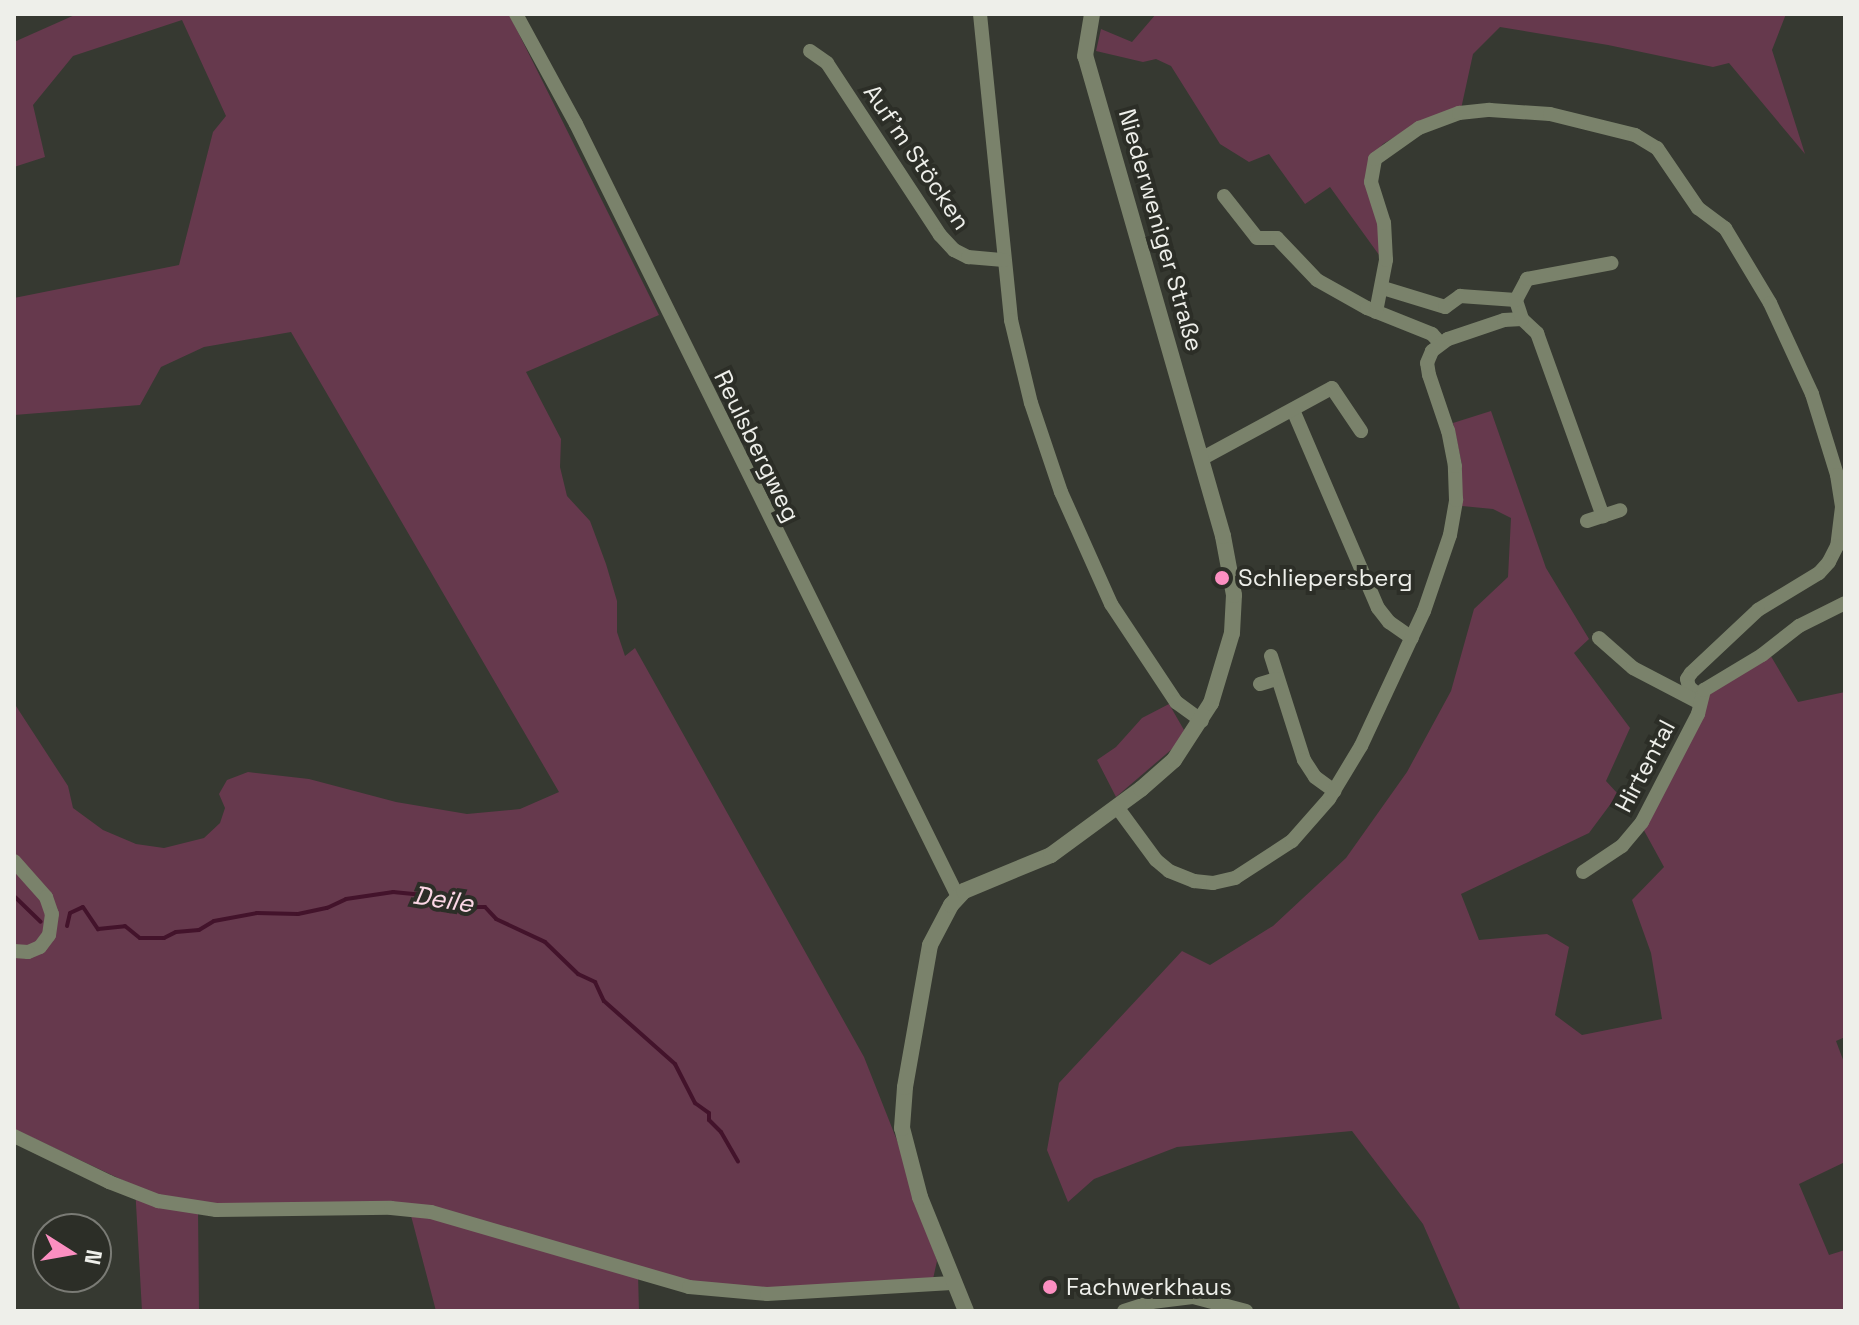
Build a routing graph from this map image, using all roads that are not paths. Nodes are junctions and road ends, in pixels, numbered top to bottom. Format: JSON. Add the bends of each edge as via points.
{"nodes":[{"id":1,"x":516,"y":14,"type":"edge"},
{"id":2,"x":980,"y":14,"type":"edge"},
{"id":3,"x":1092,"y":14,"type":"edge"},
{"id":4,"x":810,"y":51,"type":"dead end"},
{"id":5,"x":1224,"y":196,"type":"dead end"},
{"id":6,"x":1004,"y":260,"type":"junction"},
{"id":7,"x":1612,"y":263,"type":"dead end"},
{"id":8,"x":1383,"y":288,"type":"junction"},
{"id":9,"x":1516,"y":300,"type":"junction"},
{"id":10,"x":1376,"y":312,"type":"junction"},
{"id":11,"x":1522,"y":319,"type":"junction"},
{"id":12,"x":1440,"y":343,"type":"junction"},
{"id":13,"x":1293,"y":410,"type":"junction"},
{"id":14,"x":1361,"y":431,"type":"dead end"},
{"id":15,"x":1201,"y":459,"type":"junction"},
{"id":16,"x":1620,"y":510,"type":"dead end"},
{"id":17,"x":1603,"y":516,"type":"junction"},
{"id":18,"x":1587,"y":521,"type":"dead end"},
{"id":19,"x":1845,"y":603,"type":"edge"},
{"id":20,"x":1412,"y":638,"type":"junction"},
{"id":21,"x":1599,"y":638,"type":"dead end"},
{"id":22,"x":1271,"y":656,"type":"dead end"},
{"id":23,"x":1276,"y":679,"type":"junction"},
{"id":24,"x":1260,"y":684,"type":"dead end"},
{"id":25,"x":1700,"y":700,"type":"junction"},
{"id":26,"x":1202,"y":721,"type":"junction"},
{"id":27,"x":1334,"y":791,"type":"junction"},
{"id":28,"x":1117,"y":807,"type":"junction"},
{"id":29,"x":14,"y":861,"type":"edge"},
{"id":30,"x":1583,"y":872,"type":"dead end"},
{"id":31,"x":958,"y":897,"type":"junction"},
{"id":32,"x":14,"y":951,"type":"edge"},
{"id":33,"x":14,"y":1136,"type":"edge"},
{"id":34,"x":952,"y":1283,"type":"junction"},
{"id":35,"x":966,"y":1311,"type":"edge"},
{"id":36,"x":1124,"y":1311,"type":"edge"},
{"id":37,"x":1246,"y":1311,"type":"edge"}],
"edges":[{"from":1,"to":31,"type":"street","name":"Reulsbergweg","via":[[576,124]]},
{"from":2,"to":6,"type":"street"},
{"from":3,"to":15,"type":"street","name":"Niederweniger Straße","via":[[1085,56]]},
{"from":4,"to":6,"type":"street","name":"Auf'm Stöcken","via":[[827,63],[940,235],[968,257]]},
{"from":5,"to":10,"type":"street","via":[[1257,238],[1277,238],[1317,280]]},
{"from":6,"to":26,"type":"street","via":[[1020,363],[1061,492],[1111,604],[1145,660],[1181,708]]},
{"from":7,"to":9,"type":"street","via":[[1527,279]]},
{"from":8,"to":9,"type":"street","via":[[1445,307],[1460,296]]},
{"from":8,"to":10,"type":"street"},
{"from":8,"to":25,"type":"street","via":[[1386,234],[1371,182],[1375,159],[1419,128],[1459,113],[1550,114],[1612,127],[1657,148],[1698,208],[1725,228],[1770,303],[1807,382],[1842,507],[1837,546],[1819,573],[1758,610],[1691,673],[1689,687]]},
{"from":9,"to":11,"type":"street"},
{"from":10,"to":12,"type":"street","via":[[1432,334]]},
{"from":11,"to":12,"type":"street","via":[[1504,320]]},
{"from":11,"to":17,"type":"street","via":[[1537,333]]},
{"from":12,"to":20,"type":"street","via":[[1427,363],[1451,442],[1456,500],[1439,572]]},
{"from":13,"to":14,"type":"street","via":[[1332,388]]},
{"from":13,"to":15,"type":"street"},
{"from":13,"to":20,"type":"street","via":[[1378,608]]},
{"from":15,"to":26,"type":"street","name":"Niederweniger Straße","via":[[1234,595],[1229,647]]},
{"from":16,"to":17,"type":"street"},
{"from":17,"to":18,"type":"street"},
{"from":19,"to":25,"type":"street","via":[[1799,626],[1704,690]]},
{"from":20,"to":27,"type":"street"},
{"from":21,"to":25,"type":"street","name":"Hirtental","via":[[1633,668]]},
{"from":22,"to":23,"type":"street"},
{"from":23,"to":24,"type":"street"},
{"from":23,"to":27,"type":"street","via":[[1308,767]]},
{"from":25,"to":30,"type":"street","name":"Hirtental","via":[[1698,714],[1642,822],[1622,846]]},
{"from":26,"to":28,"type":"street","name":"Niederweniger Straße","via":[[1164,770]]},
{"from":27,"to":28,"type":"street","via":[[1273,856],[1235,878],[1213,883],[1169,871]]},
{"from":28,"to":31,"type":"street","name":"Niederweniger Straße","via":[[1039,862]]},
{"from":29,"to":32,"type":"street","via":[[46,897],[52,922],[40,947]]},
{"from":31,"to":34,"type":"street","via":[[936,931],[927,959],[902,1117],[908,1160]]},
{"from":33,"to":34,"type":"street","via":[[158,1201],[216,1210],[431,1212],[689,1287],[767,1294]]},
{"from":34,"to":35,"type":"street"},
{"from":36,"to":37,"type":"street","via":[[1193,1297]]}]}
